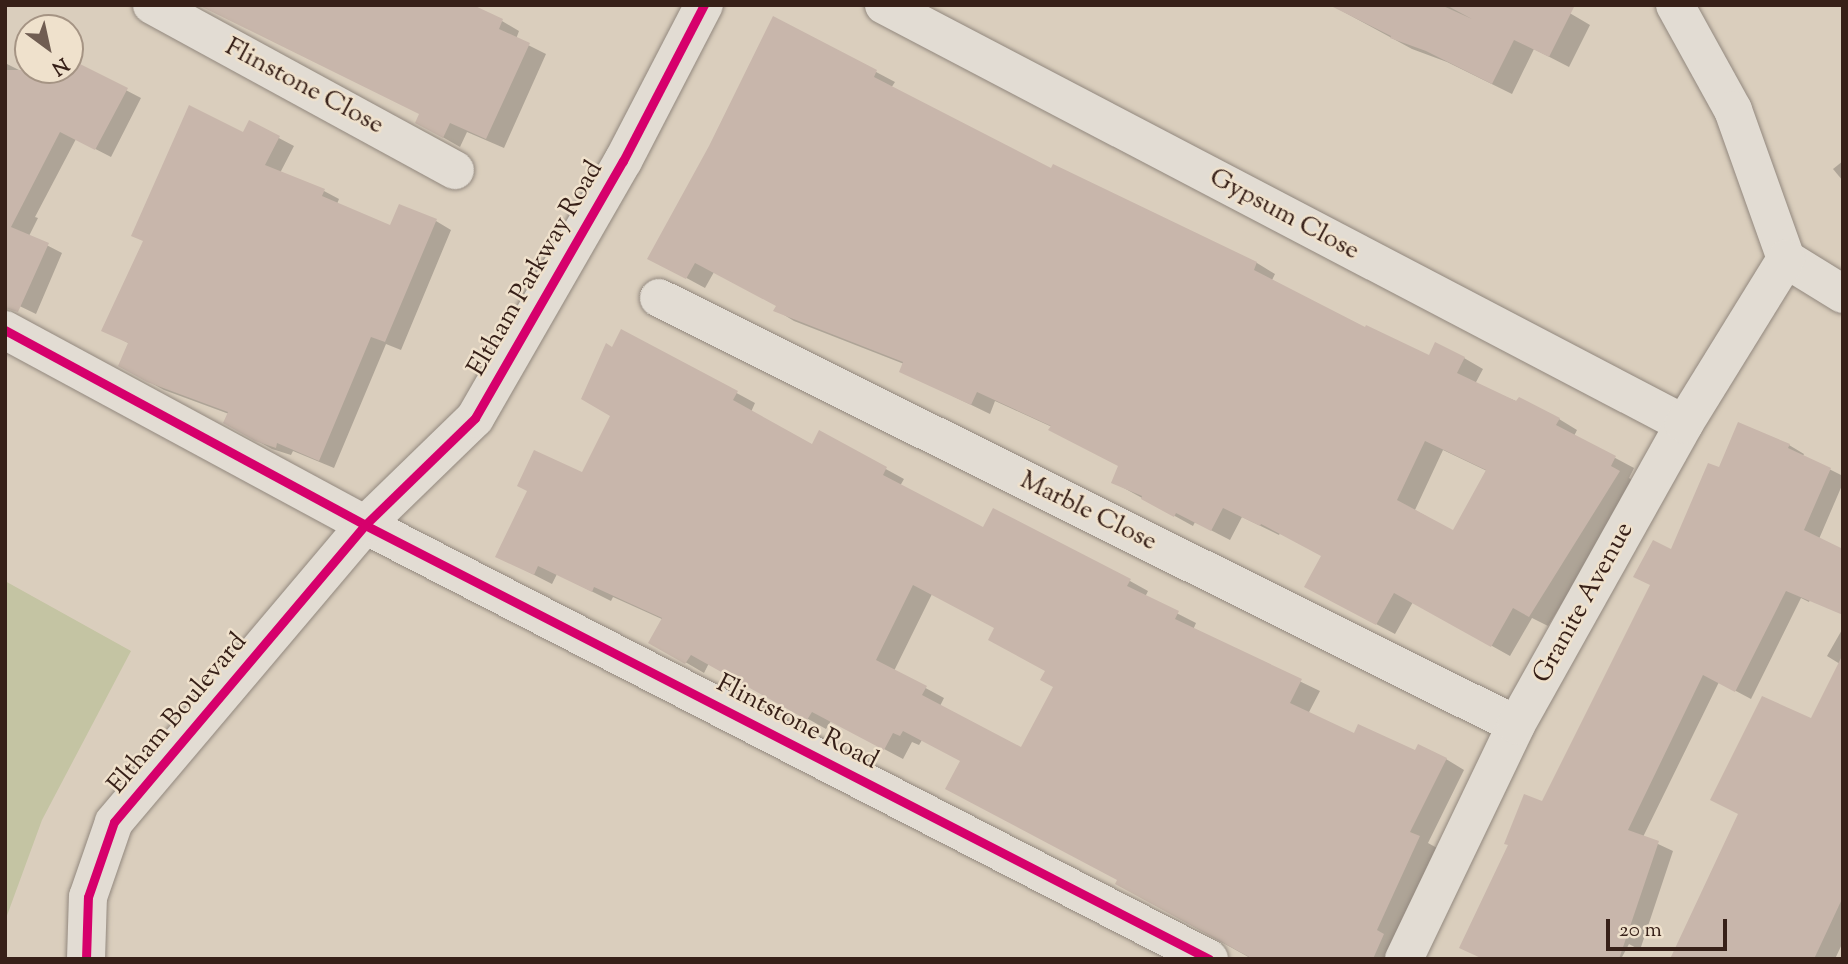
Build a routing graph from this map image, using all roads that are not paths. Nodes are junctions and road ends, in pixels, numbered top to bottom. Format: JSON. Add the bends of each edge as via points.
{"nodes":[{"id":1,"x":152,"y":5,"type":"edge"},
{"id":2,"x":704,"y":5,"type":"edge"},
{"id":3,"x":884,"y":5,"type":"edge"},
{"id":4,"x":1675,"y":5,"type":"edge"},
{"id":5,"x":455,"y":170,"type":"dead end"},
{"id":6,"x":1786,"y":259,"type":"junction"},
{"id":7,"x":1843,"y":294,"type":"edge"},
{"id":8,"x":659,"y":298,"type":"dead end"},
{"id":9,"x":5,"y":330,"type":"edge"},
{"id":10,"x":1684,"y":424,"type":"junction"},
{"id":11,"x":365,"y":525,"type":"junction"},
{"id":12,"x":1516,"y":725,"type":"junction"},
{"id":13,"x":86,"y":959,"type":"edge"},
{"id":14,"x":1209,"y":959,"type":"edge"},
{"id":15,"x":1404,"y":959,"type":"edge"}],
"edges":[{"from":1,"to":5,"type":"street","name":"Flinstone Close"},
{"from":2,"to":11,"type":"street","name":"Eltham Parkway Road","via":[[623,161],[475,418]]},
{"from":3,"to":10,"type":"street","name":"Gypsum Close"},
{"from":4,"to":6,"type":"street","via":[[1733,110]]},
{"from":6,"to":7,"type":"street"},
{"from":6,"to":10,"type":"street","name":"Granite Avenue"},
{"from":8,"to":12,"type":"street","name":"Marble Close"},
{"from":9,"to":11,"type":"street","name":"Flintstone Road"},
{"from":10,"to":12,"type":"street","name":"Granite Avenue"},
{"from":11,"to":13,"type":"street","name":"Eltham Boulevard","via":[[114,822],[88,897]]},
{"from":11,"to":14,"type":"street","name":"Flintstone Road"},
{"from":12,"to":15,"type":"street","name":"Granite Avenue"}]}
